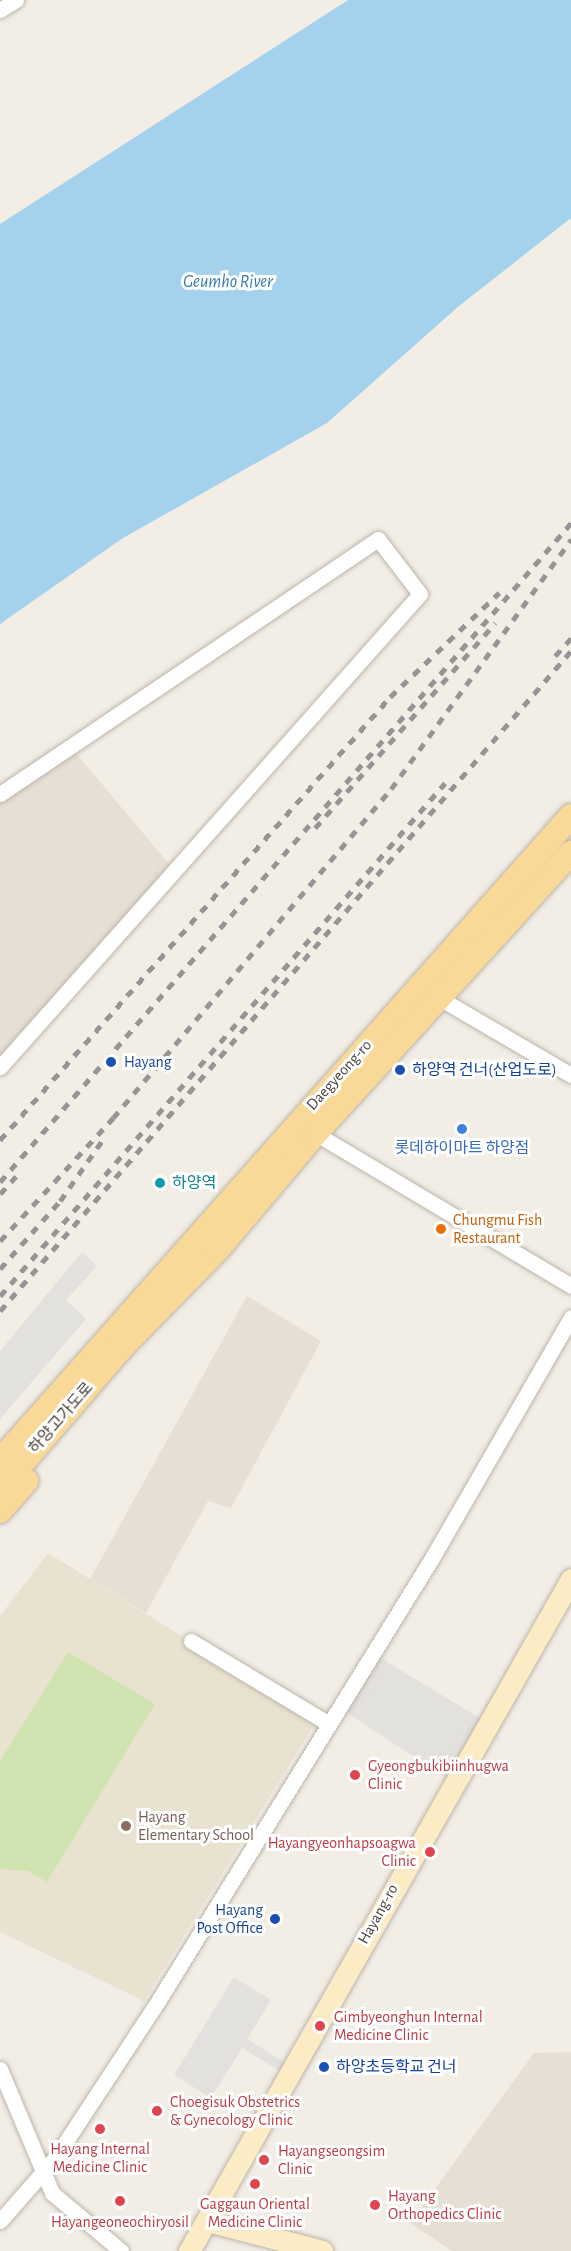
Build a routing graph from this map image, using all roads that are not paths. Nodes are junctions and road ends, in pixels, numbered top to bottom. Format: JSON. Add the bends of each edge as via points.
{"nodes":[{"id":1,"x":16,"y":0,"type":"edge"},
{"id":2,"x":0,"y":10,"type":"edge"},
{"id":3,"x":0,"y":794,"type":"edge"},
{"id":4,"x":571,"y":816,"type":"edge"},
{"id":5,"x":571,"y":854,"type":"edge"},
{"id":6,"x":441,"y":999,"type":"junction"},
{"id":7,"x":0,"y":1067,"type":"edge"},
{"id":8,"x":571,"y":1075,"type":"edge"},
{"id":9,"x":307,"y":1127,"type":"junction"},
{"id":10,"x":218,"y":1249,"type":"junction"},
{"id":11,"x":156,"y":1283,"type":"junction"},
{"id":12,"x":571,"y":1286,"type":"edge"},
{"id":13,"x":571,"y":1317,"type":"edge"},
{"id":14,"x":116,"y":1341,"type":"junction"},
{"id":15,"x":0,"y":1437,"type":"edge"},
{"id":16,"x":0,"y":1461,"type":"edge"},
{"id":17,"x":0,"y":1490,"type":"edge"},
{"id":18,"x":0,"y":1511,"type":"edge"},
{"id":19,"x":571,"y":1579,"type":"edge"},
{"id":20,"x":191,"y":1641,"type":"dead end"},
{"id":21,"x":326,"y":1722,"type":"junction"},
{"id":22,"x":0,"y":2069,"type":"edge"},
{"id":23,"x":43,"y":2172,"type":"junction"},
{"id":24,"x":0,"y":2221,"type":"edge"},
{"id":25,"x":208,"y":2221,"type":"junction"},
{"id":26,"x":122,"y":2251,"type":"edge"},
{"id":27,"x":189,"y":2251,"type":"edge"},
{"id":28,"x":322,"y":2251,"type":"edge"}],
"edges":[{"from":1,"to":2,"type":"street"},
{"from":3,"to":7,"type":"street","via":[[378,539],[420,594]]},
{"from":4,"to":9,"type":"main road","name":"Daegyeong-ro"},
{"from":5,"to":6,"type":"main road","name":"Daegyeong-ro"},
{"from":6,"to":8,"type":"street"},
{"from":6,"to":9,"type":"main road","name":"Daegyeong-ro"},
{"from":9,"to":10,"type":"main road","name":"Daegyeong-ro"},
{"from":9,"to":11,"type":"main road","name":"Daegyeong-ro"},
{"from":9,"to":12,"type":"street"},
{"from":10,"to":14,"type":"main road","name":"Daegyeong-ro"},
{"from":10,"to":18,"type":"main road","via":[[196,1289]]},
{"from":11,"to":14,"type":"main road","name":"Daegyeong-ro"},
{"from":11,"to":15,"type":"main road","via":[[119,1309]]},
{"from":13,"to":21,"type":"street","via":[[432,1558]]},
{"from":14,"to":16,"type":"main road","name":"하양고가도로"},
{"from":14,"to":17,"type":"main road","name":"하양고가도로"},
{"from":19,"to":25,"type":"street","name":"Hayang-ro"},
{"from":20,"to":21,"type":"street"},
{"from":21,"to":23,"type":"street","via":[[155,2006]]},
{"from":22,"to":23,"type":"street"},
{"from":23,"to":24,"type":"street"},
{"from":23,"to":26,"type":"street","via":[[52,2193],[76,2218]]},
{"from":25,"to":27,"type":"street","name":"Hayang-ro"},
{"from":25,"to":28,"type":"street"}]}
